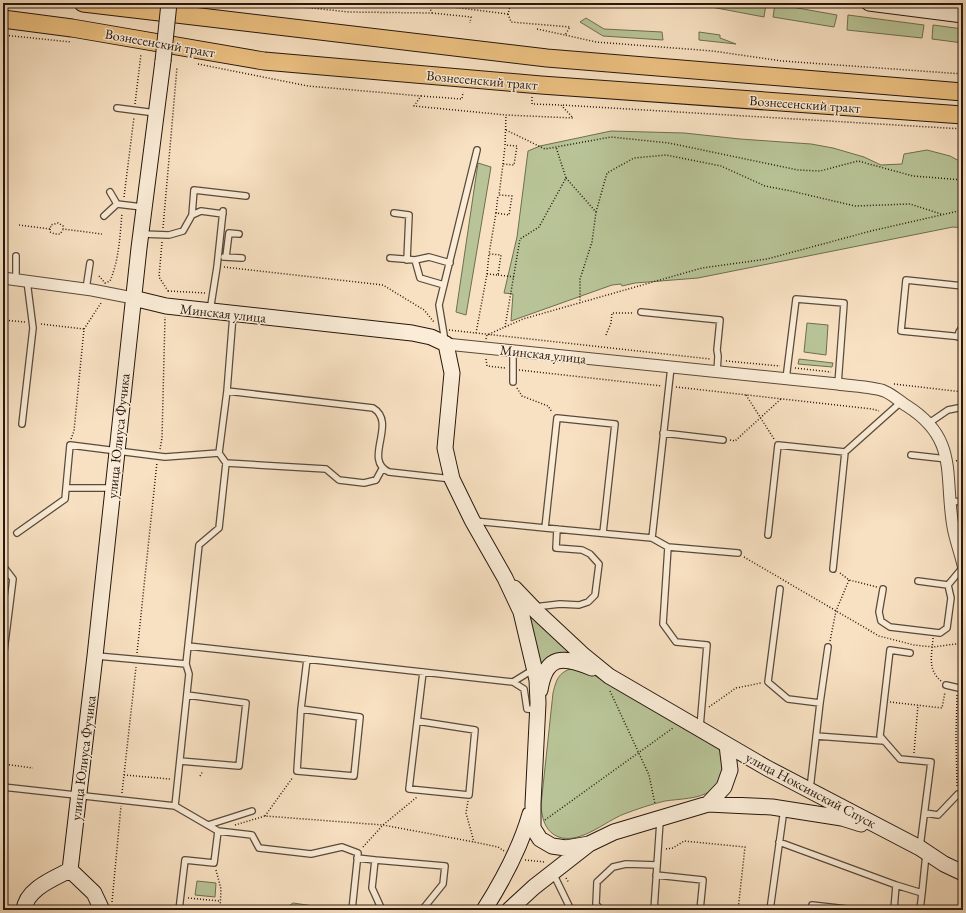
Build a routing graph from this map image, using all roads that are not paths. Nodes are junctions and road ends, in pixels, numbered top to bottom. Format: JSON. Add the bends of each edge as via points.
{"nodes":[{"id":1,"x":83,"y":3,"type":"edge"},
{"id":2,"x":168,"y":3,"type":"edge"},
{"id":3,"x":869,"y":3,"type":"edge"},
{"id":4,"x":963,"y":15,"type":"edge"},
{"id":5,"x":3,"y":19,"type":"edge"},
{"id":6,"x":963,"y":92,"type":"edge"},
{"id":7,"x":117,"y":108,"type":"dead end"},
{"id":8,"x":156,"y":113,"type":"junction"},
{"id":9,"x":963,"y":115,"type":"edge"},
{"id":10,"x":477,"y":150,"type":"dead end"},
{"id":11,"x":110,"y":192,"type":"dead end"},
{"id":12,"x":246,"y":196,"type":"dead end"},
{"id":13,"x":120,"y":204,"type":"junction"},
{"id":14,"x":143,"y":207,"type":"junction"},
{"id":15,"x":394,"y":213,"type":"dead end"},
{"id":16,"x":192,"y":215,"type":"junction"},
{"id":17,"x":104,"y":216,"type":"dead end"},
{"id":18,"x":141,"y":234,"type":"junction"},
{"id":19,"x":239,"y":234,"type":"dead end"},
{"id":20,"x":16,"y":256,"type":"dead end"},
{"id":21,"x":218,"y":256,"type":"junction"},
{"id":22,"x":226,"y":257,"type":"junction"},
{"id":23,"x":242,"y":258,"type":"dead end"},
{"id":24,"x":390,"y":258,"type":"dead end"},
{"id":25,"x":407,"y":260,"type":"junction"},
{"id":26,"x":415,"y":260,"type":"junction"},
{"id":27,"x":450,"y":263,"type":"junction"},
{"id":28,"x":90,"y":264,"type":"dead end"},
{"id":29,"x":3,"y":278,"type":"edge"},
{"id":30,"x":22,"y":280,"type":"junction"},
{"id":31,"x":444,"y":285,"type":"junction"},
{"id":32,"x":963,"y":286,"type":"edge"},
{"id":33,"x":86,"y":289,"type":"junction"},
{"id":34,"x":133,"y":298,"type":"junction"},
{"id":35,"x":210,"y":311,"type":"junction"},
{"id":36,"x":641,"y":312,"type":"road end"},
{"id":37,"x":233,"y":314,"type":"junction"},
{"id":38,"x":963,"y":326,"type":"edge"},
{"id":39,"x":961,"y":337,"type":"edge"},
{"id":40,"x":446,"y":344,"type":"junction"},
{"id":41,"x":723,"y":350,"type":"dead end"},
{"id":42,"x":513,"y":351,"type":"junction"},
{"id":43,"x":718,"y":356,"type":"junction"},
{"id":44,"x":671,"y":367,"type":"junction"},
{"id":45,"x":717,"y":372,"type":"junction"},
{"id":46,"x":786,"y":379,"type":"junction"},
{"id":47,"x":513,"y":382,"type":"road end"},
{"id":48,"x":838,"y":384,"type":"junction"},
{"id":49,"x":227,"y":390,"type":"junction"},
{"id":50,"x":902,"y":402,"type":"junction"},
{"id":51,"x":963,"y":407,"type":"edge"},
{"id":52,"x":929,"y":423,"type":"junction"},
{"id":53,"x":22,"y":424,"type":"dead end"},
{"id":54,"x":663,"y":433,"type":"junction"},
{"id":55,"x":724,"y":440,"type":"road end"},
{"id":56,"x":117,"y":451,"type":"junction"},
{"id":57,"x":845,"y":452,"type":"junction"},
{"id":58,"x":219,"y":454,"type":"junction"},
{"id":59,"x":910,"y":454,"type":"dead end"},
{"id":60,"x":947,"y":459,"type":"junction"},
{"id":61,"x":226,"y":463,"type":"junction"},
{"id":62,"x":382,"y":469,"type":"junction"},
{"id":63,"x":452,"y":479,"type":"junction"},
{"id":64,"x":66,"y":488,"type":"junction"},
{"id":65,"x":112,"y":488,"type":"junction"},
{"id":66,"x":950,"y":501,"type":"junction"},
{"id":67,"x":963,"y":502,"type":"edge"},
{"id":68,"x":472,"y":520,"type":"junction"},
{"id":69,"x":545,"y":528,"type":"junction"},
{"id":70,"x":557,"y":529,"type":"junction"},
{"id":71,"x":18,"y":533,"type":"dead end"},
{"id":72,"x":603,"y":533,"type":"junction"},
{"id":73,"x":768,"y":535,"type":"dead end"},
{"id":74,"x":652,"y":538,"type":"junction"},
{"id":75,"x":668,"y":547,"type":"junction"},
{"id":76,"x":738,"y":553,"type":"road end"},
{"id":77,"x":3,"y":566,"type":"edge"},
{"id":78,"x":963,"y":566,"type":"edge"},
{"id":79,"x":833,"y":569,"type":"road end"},
{"id":80,"x":505,"y":578,"type":"junction"},
{"id":81,"x":918,"y":581,"type":"dead end"},
{"id":82,"x":948,"y":585,"type":"junction"},
{"id":83,"x":780,"y":589,"type":"dead end"},
{"id":84,"x":883,"y":589,"type":"road end"},
{"id":85,"x":533,"y":607,"type":"junction"},
{"id":86,"x":188,"y":646,"type":"junction"},
{"id":87,"x":828,"y":647,"type":"road end"},
{"id":88,"x":910,"y":653,"type":"dead end"},
{"id":89,"x":95,"y":656,"type":"junction"},
{"id":90,"x":3,"y":659,"type":"edge"},
{"id":91,"x":307,"y":659,"type":"junction"},
{"id":92,"x":186,"y":664,"type":"junction"},
{"id":93,"x":534,"y":669,"type":"junction"},
{"id":94,"x":423,"y":672,"type":"junction"},
{"id":95,"x":609,"y":681,"type":"junction"},
{"id":96,"x":513,"y":682,"type":"junction"},
{"id":97,"x":946,"y":685,"type":"road end"},
{"id":98,"x":960,"y":688,"type":"edge"},
{"id":99,"x":187,"y":695,"type":"junction"},
{"id":100,"x":820,"y":703,"type":"junction"},
{"id":101,"x":537,"y":706,"type":"junction"},
{"id":102,"x":302,"y":709,"type":"junction"},
{"id":103,"x":417,"y":721,"type":"junction"},
{"id":104,"x":700,"y":729,"type":"junction"},
{"id":105,"x":816,"y":736,"type":"junction"},
{"id":106,"x":884,"y":741,"type":"junction"},
{"id":107,"x":727,"y":745,"type":"junction"},
{"id":108,"x":180,"y":761,"type":"junction"},
{"id":109,"x":3,"y":787,"type":"edge"},
{"id":110,"x":810,"y":790,"type":"junction"},
{"id":111,"x":79,"y":794,"type":"junction"},
{"id":112,"x":960,"y":794,"type":"edge"},
{"id":113,"x":533,"y":804,"type":"junction"},
{"id":114,"x":708,"y":804,"type":"junction"},
{"id":115,"x":175,"y":806,"type":"junction"},
{"id":116,"x":784,"y":809,"type":"junction"},
{"id":117,"x":252,"y":811,"type":"dead end"},
{"id":118,"x":925,"y":813,"type":"junction"},
{"id":119,"x":660,"y":818,"type":"junction"},
{"id":120,"x":208,"y":825,"type":"junction"},
{"id":121,"x":218,"y":831,"type":"junction"},
{"id":122,"x":894,"y":835,"type":"junction"},
{"id":123,"x":779,"y":842,"type":"junction"},
{"id":124,"x":589,"y":844,"type":"junction"},
{"id":125,"x":923,"y":850,"type":"junction"},
{"id":126,"x":357,"y":855,"type":"junction"},
{"id":127,"x":374,"y":860,"type":"junction"},
{"id":128,"x":657,"y":865,"type":"junction"},
{"id":129,"x":70,"y":870,"type":"junction"},
{"id":130,"x":556,"y":870,"type":"junction"},
{"id":131,"x":963,"y":873,"type":"edge"},
{"id":132,"x":656,"y":875,"type":"junction"},
{"id":133,"x":896,"y":885,"type":"junction"},
{"id":134,"x":922,"y":893,"type":"junction"},
{"id":135,"x":107,"y":906,"type":"edge"},
{"id":136,"x":24,"y":910,"type":"edge"},
{"id":137,"x":179,"y":910,"type":"edge"},
{"id":138,"x":352,"y":910,"type":"edge"},
{"id":139,"x":382,"y":910,"type":"edge"},
{"id":140,"x":422,"y":910,"type":"edge"},
{"id":141,"x":484,"y":910,"type":"edge"},
{"id":142,"x":509,"y":910,"type":"edge"},
{"id":143,"x":571,"y":910,"type":"edge"},
{"id":144,"x":601,"y":910,"type":"edge"},
{"id":145,"x":654,"y":910,"type":"edge"},
{"id":146,"x":700,"y":910,"type":"edge"},
{"id":147,"x":770,"y":910,"type":"edge"},
{"id":148,"x":811,"y":910,"type":"edge"},
{"id":149,"x":856,"y":910,"type":"edge"},
{"id":150,"x":894,"y":910,"type":"edge"},
{"id":151,"x":920,"y":910,"type":"edge"}],
"edges":[{"from":1,"to":6,"type":"main road","name":"Вознесенский тракт","via":[[547,58]]},
{"from":2,"to":8,"type":"street","name":"улица Юлиуса Фучика","bridge":true},
{"from":3,"to":4,"type":"street"},
{"from":5,"to":9,"type":"main road","name":"Вознесенский тракт","via":[[72,28],[264,61],[541,85]]},
{"from":7,"to":8,"type":"lane"},
{"from":8,"to":14,"type":"street","name":"улица Юлиуса Фучика"},
{"from":10,"to":27,"type":"lane"},
{"from":11,"to":13,"type":"lane"},
{"from":12,"to":16,"type":"lane","via":[[194,190]]},
{"from":13,"to":14,"type":"lane"},
{"from":13,"to":17,"type":"lane"},
{"from":14,"to":18,"type":"street","name":"улица Юлиуса Фучика"},
{"from":15,"to":25,"type":"lane","via":[[408,215]]},
{"from":16,"to":18,"type":"lane","via":[[183,230],[169,235]]},
{"from":16,"to":21,"type":"lane","via":[[202,211],[223,212]]},
{"from":18,"to":34,"type":"street","name":"улица Юлиуса Фучика"},
{"from":19,"to":22,"type":"lane","via":[[228,233]]},
{"from":20,"to":30,"type":"lane"},
{"from":21,"to":22,"type":"lane"},
{"from":21,"to":35,"type":"lane"},
{"from":22,"to":23,"type":"lane"},
{"from":24,"to":25,"type":"lane"},
{"from":25,"to":26,"type":"lane"},
{"from":26,"to":27,"type":"lane","via":[[429,258]]},
{"from":26,"to":31,"type":"lane","via":[[420,278]]},
{"from":27,"to":31,"type":"lane"},
{"from":28,"to":33,"type":"lane"},
{"from":29,"to":30,"type":"street","name":"Минская улица"},
{"from":30,"to":33,"type":"street","name":"Минская улица"},
{"from":30,"to":53,"type":"lane","via":[[33,328]]},
{"from":31,"to":40,"type":"lane","via":[[439,305]]},
{"from":32,"to":39,"type":"lane","via":[[906,280],[901,331]]},
{"from":33,"to":34,"type":"street","name":"Минская улица"},
{"from":34,"to":35,"type":"street","name":"Минская улица","via":[[166,306]]},
{"from":34,"to":56,"type":"street","name":"улица Юлиуса Фучика"},
{"from":35,"to":37,"type":"street","name":"Минская улица"},
{"from":36,"to":43,"type":"lane","via":[[720,320],[716,350]]},
{"from":37,"to":40,"type":"street","name":"Минская улица","via":[[412,333],[431,337]]},
{"from":37,"to":49,"type":"lane"},
{"from":38,"to":39,"type":"lane","via":[[959,332]]},
{"from":40,"to":42,"type":"street","name":"Минская улица"},
{"from":40,"to":63,"type":"street","name":"улица Ноксинский Спуск","via":[[452,373],[445,448]]},
{"from":41,"to":43,"type":"lane"},
{"from":42,"to":44,"type":"street","name":"Минская улица"},
{"from":42,"to":47,"type":"lane"},
{"from":43,"to":45,"type":"lane"},
{"from":44,"to":45,"type":"street","name":"Минская улица"},
{"from":44,"to":54,"type":"lane"},
{"from":45,"to":46,"type":"street","name":"Минская улица"},
{"from":46,"to":48,"type":"street","name":"Минская улица"},
{"from":46,"to":48,"type":"lane","via":[[796,299],[844,303]]},
{"from":48,"to":50,"type":"street","name":"Минская улица","via":[[883,391]]},
{"from":49,"to":58,"type":"lane"},
{"from":49,"to":62,"type":"lane","via":[[373,408],[383,419],[378,461]]},
{"from":50,"to":52,"type":"street","name":"Минская улица"},
{"from":50,"to":57,"type":"lane"},
{"from":51,"to":52,"type":"lane","via":[[948,410]]},
{"from":52,"to":60,"type":"street","name":"Минская улица","via":[[941,441]]},
{"from":54,"to":55,"type":"lane"},
{"from":54,"to":74,"type":"lane"},
{"from":56,"to":58,"type":"lane","via":[[166,457]]},
{"from":56,"to":64,"type":"lane","via":[[70,445]]},
{"from":56,"to":65,"type":"street","name":"улица Юлиуса Фучика"},
{"from":57,"to":73,"type":"lane","via":[[778,445]]},
{"from":57,"to":79,"type":"lane"},
{"from":58,"to":61,"type":"lane"},
{"from":59,"to":60,"type":"lane"},
{"from":60,"to":66,"type":"street","name":"Минская улица"},
{"from":61,"to":62,"type":"lane","via":[[326,468],[339,480],[364,483],[376,480]]},
{"from":61,"to":86,"type":"lane","via":[[219,528],[199,545]]},
{"from":62,"to":63,"type":"lane"},
{"from":63,"to":68,"type":"street","name":"улица Ноксинский Спуск"},
{"from":64,"to":65,"type":"lane"},
{"from":64,"to":71,"type":"lane","via":[[64,499]]},
{"from":65,"to":89,"type":"street","name":"улица Юлиуса Фучика"},
{"from":66,"to":67,"type":"lane"},
{"from":66,"to":78,"type":"street","name":"Минская улица","via":[[953,528]]},
{"from":68,"to":69,"type":"lane"},
{"from":68,"to":80,"type":"street","name":"улица Ноксинский Спуск"},
{"from":69,"to":70,"type":"lane"},
{"from":69,"to":72,"type":"lane","via":[[557,418],[615,424]]},
{"from":70,"to":72,"type":"lane"},
{"from":70,"to":85,"type":"lane","via":[[556,548],[582,550],[599,564],[595,595],[583,604]]},
{"from":72,"to":74,"type":"lane"},
{"from":74,"to":75,"type":"lane"},
{"from":75,"to":76,"type":"lane"},
{"from":75,"to":104,"type":"lane","via":[[663,624],[676,642],[707,645]]},
{"from":77,"to":90,"type":"lane","via":[[13,579]]},
{"from":78,"to":82,"type":"lane"},
{"from":80,"to":85,"type":"street","name":"улица Ноксинский Спуск"},
{"from":80,"to":93,"type":"street","name":"улица Ноксинский Спуск","via":[[521,612]]},
{"from":81,"to":82,"type":"lane"},
{"from":82,"to":84,"type":"lane","via":[[951,598],[947,628],[940,633],[890,627],[881,621]]},
{"from":83,"to":100,"type":"lane","via":[[768,682],[788,699]]},
{"from":85,"to":95,"type":"street","name":"улица Ноксинский Спуск"},
{"from":86,"to":91,"type":"lane"},
{"from":86,"to":92,"type":"lane"},
{"from":87,"to":100,"type":"lane"},
{"from":88,"to":106,"type":"lane","via":[[890,650],[880,736]]},
{"from":89,"to":92,"type":"lane"},
{"from":89,"to":111,"type":"street","name":"улица Юлиуса Фучика"},
{"from":91,"to":94,"type":"lane"},
{"from":91,"to":102,"type":"lane"},
{"from":92,"to":99,"type":"lane","via":[[189,674]]},
{"from":93,"to":96,"type":"lane"},
{"from":93,"to":101,"type":"street","name":"улица Ноксинский Спуск","via":[[537,680]]},
{"from":94,"to":96,"type":"lane"},
{"from":94,"to":103,"type":"lane"},
{"from":95,"to":101,"type":"street","name":"улица Ноксинский Спуск","via":[[577,662],[558,661],[548,667],[542,678]]},
{"from":95,"to":104,"type":"street","name":"улица Ноксинский Спуск"},
{"from":96,"to":101,"type":"lane","via":[[524,689],[527,709]]},
{"from":97,"to":98,"type":"lane"},
{"from":99,"to":108,"type":"lane"},
{"from":99,"to":108,"type":"lane","via":[[246,702],[239,766]]},
{"from":100,"to":105,"type":"lane"},
{"from":101,"to":113,"type":"street","name":"улица Ноксинский Спуск"},
{"from":102,"to":102,"type":"lane","via":[[297,771],[354,776],[360,717]]},
{"from":103,"to":103,"type":"lane","via":[[475,730],[469,795],[409,789]]},
{"from":104,"to":107,"type":"street","name":"улица Ноксинский Спуск"},
{"from":105,"to":106,"type":"lane"},
{"from":105,"to":110,"type":"lane"},
{"from":106,"to":118,"type":"lane","via":[[900,759],[931,762]]},
{"from":107,"to":110,"type":"street","name":"улица Ноксинский Спуск"},
{"from":107,"to":114,"type":"street","name":"улица Ноксинский Спуск","via":[[730,770],[724,787]]},
{"from":108,"to":115,"type":"lane"},
{"from":109,"to":111,"type":"lane"},
{"from":110,"to":122,"type":"street","name":"улица Ноксинский Спуск"},
{"from":111,"to":115,"type":"lane"},
{"from":111,"to":129,"type":"street","name":"улица Юлиуса Фучика"},
{"from":112,"to":118,"type":"lane","via":[[938,815]]},
{"from":113,"to":124,"type":"street","name":"улица Ноксинский Спуск","via":[[533,828],[540,840],[552,846],[566,848]]},
{"from":113,"to":141,"type":"street","name":"улица Ноксинский Спуск","via":[[525,832],[503,880]]},
{"from":114,"to":116,"type":"street","name":"улица Ноксинский Спуск"},
{"from":114,"to":119,"type":"street","name":"улица Ноксинский Спуск"},
{"from":115,"to":120,"type":"lane"},
{"from":116,"to":122,"type":"street","name":"улица Ноксинский Спуск","via":[[842,818]]},
{"from":116,"to":123,"type":"lane"},
{"from":117,"to":120,"type":"lane"},
{"from":118,"to":125,"type":"lane"},
{"from":119,"to":124,"type":"street","name":"улица Ноксинский Спуск","via":[[614,832]]},
{"from":119,"to":128,"type":"lane"},
{"from":120,"to":121,"type":"lane"},
{"from":121,"to":126,"type":"lane","via":[[252,835],[259,848],[311,854],[342,846]]},
{"from":121,"to":137,"type":"lane","via":[[214,863],[185,860]]},
{"from":122,"to":125,"type":"street","name":"улица Ноксинский Спуск"},
{"from":123,"to":133,"type":"lane"},
{"from":123,"to":147,"type":"lane"},
{"from":124,"to":130,"type":"street","name":"улица Ноксинский Спуск"},
{"from":125,"to":131,"type":"street","name":"улица Ноксинский Спуск"},
{"from":125,"to":134,"type":"lane"},
{"from":126,"to":127,"type":"lane"},
{"from":126,"to":138,"type":"lane"},
{"from":127,"to":139,"type":"lane","via":[[372,888]]},
{"from":127,"to":140,"type":"lane","via":[[445,866],[443,884]]},
{"from":128,"to":132,"type":"lane"},
{"from":128,"to":144,"type":"lane","via":[[626,864],[613,867],[597,882],[596,904]]},
{"from":129,"to":135,"type":"street"},
{"from":129,"to":136,"type":"street","via":[[44,883],[25,903]]},
{"from":130,"to":142,"type":"street","name":"улица Ноксинский Спуск"},
{"from":130,"to":143,"type":"lane"},
{"from":132,"to":145,"type":"lane"},
{"from":132,"to":146,"type":"lane","via":[[703,880]]},
{"from":133,"to":134,"type":"lane"},
{"from":133,"to":150,"type":"lane"},
{"from":134,"to":151,"type":"lane"},
{"from":148,"to":149,"type":"lane","via":[[812,905]]}]}
